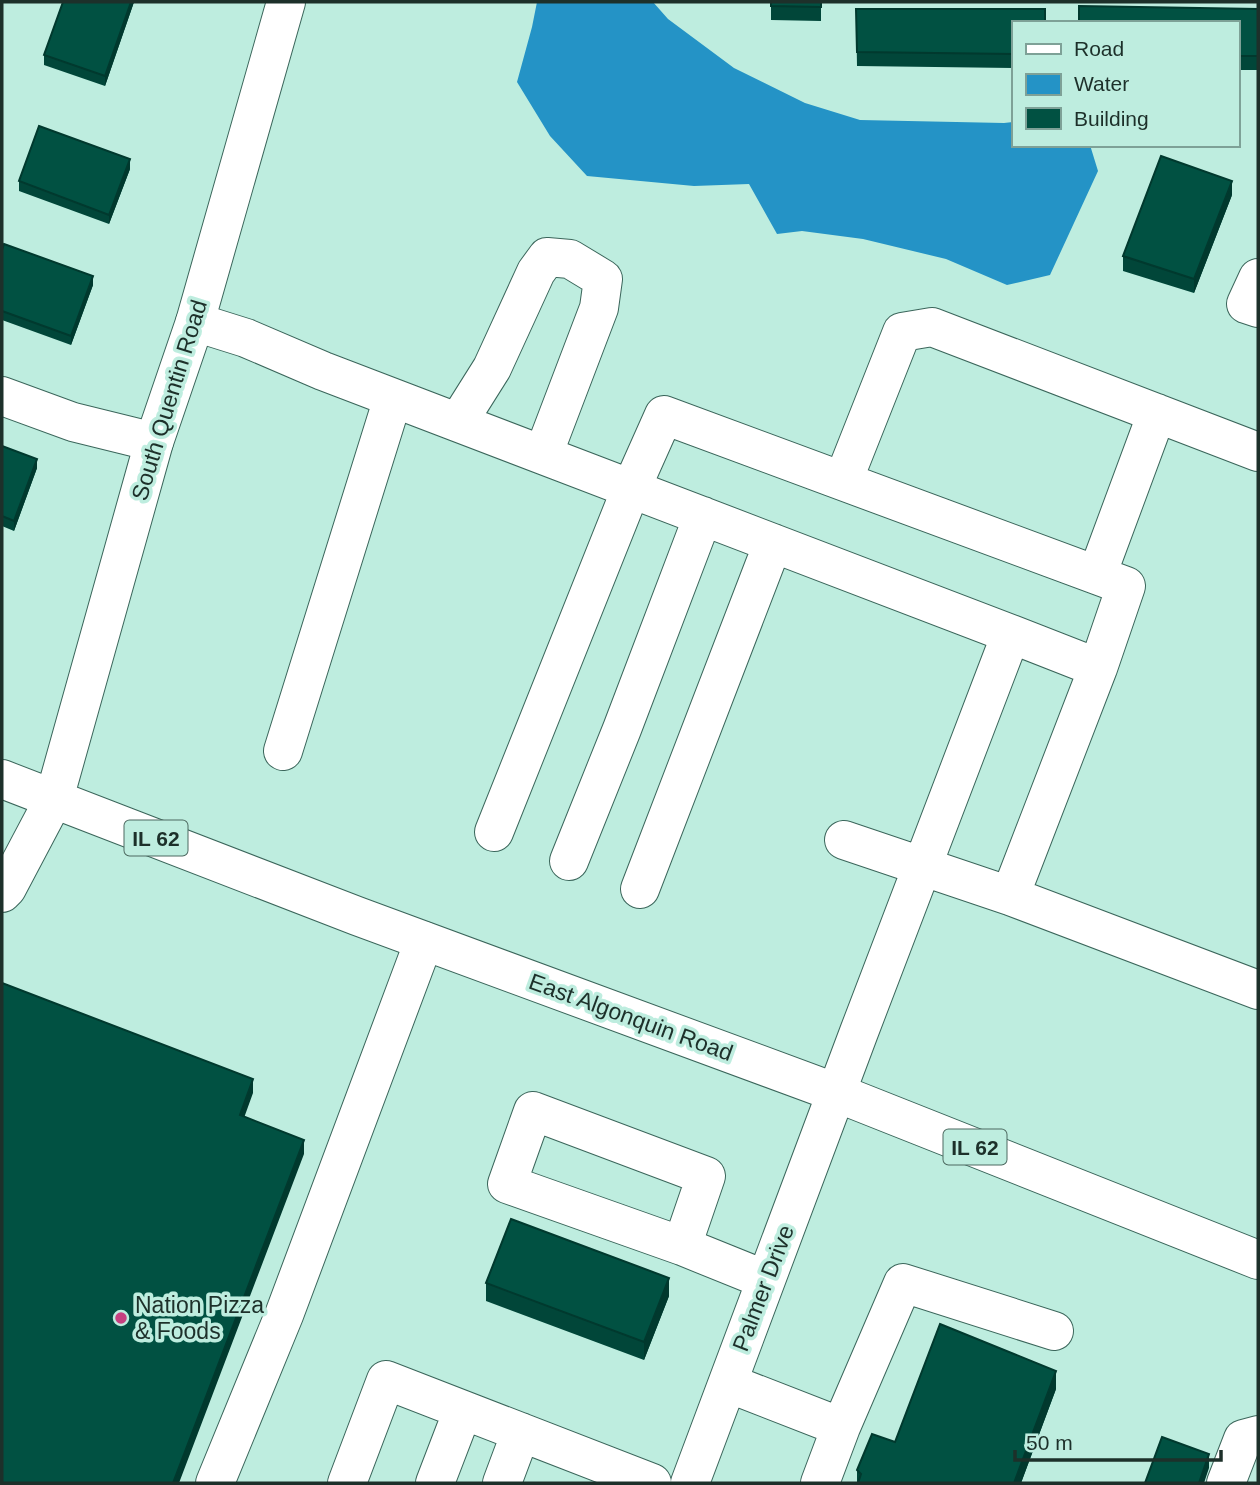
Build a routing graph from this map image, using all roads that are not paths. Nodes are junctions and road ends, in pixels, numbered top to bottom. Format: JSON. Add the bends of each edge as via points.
{"nodes":[{"id":1,"x":286,"y":2,"type":"edge"},
{"id":2,"x":1258,"y":278,"type":"edge"},
{"id":3,"x":1258,"y":308,"type":"edge"},
{"id":4,"x":195,"y":322,"type":"junction"},
{"id":5,"x":2,"y":396,"type":"edge"},
{"id":6,"x":393,"y":398,"type":"junction"},
{"id":7,"x":1157,"y":413,"type":"junction"},
{"id":8,"x":458,"y":422,"type":"junction"},
{"id":9,"x":154,"y":442,"type":"junction"},
{"id":10,"x":1258,"y":452,"type":"edge"},
{"id":11,"x":543,"y":455,"type":"junction"},
{"id":12,"x":842,"y":481,"type":"junction"},
{"id":13,"x":631,"y":489,"type":"junction"},
{"id":14,"x":703,"y":516,"type":"junction"},
{"id":15,"x":773,"y":542,"type":"junction"},
{"id":16,"x":1097,"y":575,"type":"junction"},
{"id":17,"x":1011,"y":634,"type":"junction"},
{"id":18,"x":1098,"y":668,"type":"junction"},
{"id":19,"x":283,"y":751,"type":"dead end"},
{"id":20,"x":2,"y":779,"type":"edge"},
{"id":21,"x":54,"y":799,"type":"junction"},
{"id":22,"x":495,"y":832,"type":"dead end"},
{"id":23,"x":844,"y":840,"type":"dead end"},
{"id":24,"x":569,"y":861,"type":"dead end"},
{"id":25,"x":921,"y":867,"type":"junction"},
{"id":26,"x":640,"y":889,"type":"dead end"},
{"id":27,"x":2,"y":893,"type":"edge"},
{"id":28,"x":1010,"y":896,"type":"junction"},
{"id":29,"x":424,"y":941,"type":"junction"},
{"id":30,"x":1258,"y":990,"type":"edge"},
{"id":31,"x":837,"y":1093,"type":"junction"},
{"id":32,"x":682,"y":1246,"type":"junction"},
{"id":33,"x":1258,"y":1260,"type":"edge"},
{"id":34,"x":766,"y":1280,"type":"junction"},
{"id":35,"x":1054,"y":1331,"type":"dead end"},
{"id":36,"x":728,"y":1383,"type":"junction"},
{"id":37,"x":463,"y":1410,"type":"junction"},
{"id":38,"x":841,"y":1427,"type":"junction"},
{"id":39,"x":521,"y":1432,"type":"junction"},
{"id":40,"x":1258,"y":1435,"type":"edge"},
{"id":41,"x":215,"y":1483,"type":"edge"},
{"id":42,"x":347,"y":1483,"type":"edge"},
{"id":43,"x":435,"y":1483,"type":"edge"},
{"id":44,"x":502,"y":1483,"type":"edge"},
{"id":45,"x":652,"y":1483,"type":"edge"},
{"id":46,"x":690,"y":1483,"type":"edge"},
{"id":47,"x":820,"y":1483,"type":"edge"},
{"id":48,"x":1226,"y":1483,"type":"edge"}],
"edges":[{"from":1,"to":4,"type":"main road","name":"South Quentin Road"},
{"from":2,"to":3,"type":"main road","via":[[1246,304]]},
{"from":4,"to":6,"type":"main road"},
{"from":4,"to":9,"type":"main road","name":"South Quentin Road"},
{"from":5,"to":9,"type":"main road","via":[[74,422]]},
{"from":6,"to":8,"type":"main road"},
{"from":6,"to":19,"type":"main road"},
{"from":7,"to":10,"type":"main road"},
{"from":7,"to":12,"type":"main road","via":[[932,327],[902,332]]},
{"from":7,"to":16,"type":"main road"},
{"from":8,"to":11,"type":"main road"},
{"from":8,"to":11,"type":"main road","via":[[492,368],[536,272],[547,257],[570,259],[603,279],[599,308]]},
{"from":9,"to":21,"type":"main road","name":"South Quentin Road"},
{"from":11,"to":13,"type":"main road"},
{"from":12,"to":13,"type":"main road","via":[[664,415]]},
{"from":12,"to":16,"type":"main road"},
{"from":13,"to":14,"type":"main road"},
{"from":13,"to":22,"type":"main road"},
{"from":14,"to":15,"type":"main road"},
{"from":14,"to":24,"type":"main road"},
{"from":15,"to":17,"type":"main road"},
{"from":15,"to":26,"type":"main road"},
{"from":16,"to":18,"type":"main road","via":[[1126,586]]},
{"from":17,"to":18,"type":"main road"},
{"from":17,"to":25,"type":"main road","name":"Palmer Drive"},
{"from":18,"to":28,"type":"main road"},
{"from":20,"to":21,"type":"main road","name":"East Algonquin Road","number":"IL 62"},
{"from":21,"to":27,"type":"main road","name":"South Quentin Road"},
{"from":21,"to":29,"type":"main road","name":"East Algonquin Road","number":"IL 62"},
{"from":23,"to":25,"type":"main road"},
{"from":25,"to":28,"type":"main road"},
{"from":25,"to":31,"type":"main road","name":"Palmer Drive"},
{"from":28,"to":30,"type":"main road"},
{"from":29,"to":31,"type":"main road","name":"East Algonquin Road","number":"IL 62"},
{"from":29,"to":41,"type":"main road","via":[[284,1315]]},
{"from":31,"to":33,"type":"main road","name":"East Algonquin Road","number":"IL 62"},
{"from":31,"to":34,"type":"main road","name":"Palmer Drive"},
{"from":32,"to":32,"type":"main road","via":[[706,1176],[533,1111],[507,1184]]},
{"from":32,"to":34,"type":"main road"},
{"from":34,"to":36,"type":"main road","name":"Palmer Drive"},
{"from":35,"to":38,"type":"main road","via":[[903,1283]]},
{"from":36,"to":38,"type":"main road"},
{"from":36,"to":46,"type":"main road","name":"Palmer Drive"},
{"from":37,"to":39,"type":"main road"},
{"from":37,"to":42,"type":"main road","via":[[386,1380]]},
{"from":37,"to":43,"type":"main road"},
{"from":38,"to":47,"type":"main road"},
{"from":39,"to":44,"type":"main road"},
{"from":39,"to":45,"type":"main road"},
{"from":40,"to":48,"type":"main road","via":[[1243,1439]]}]}
